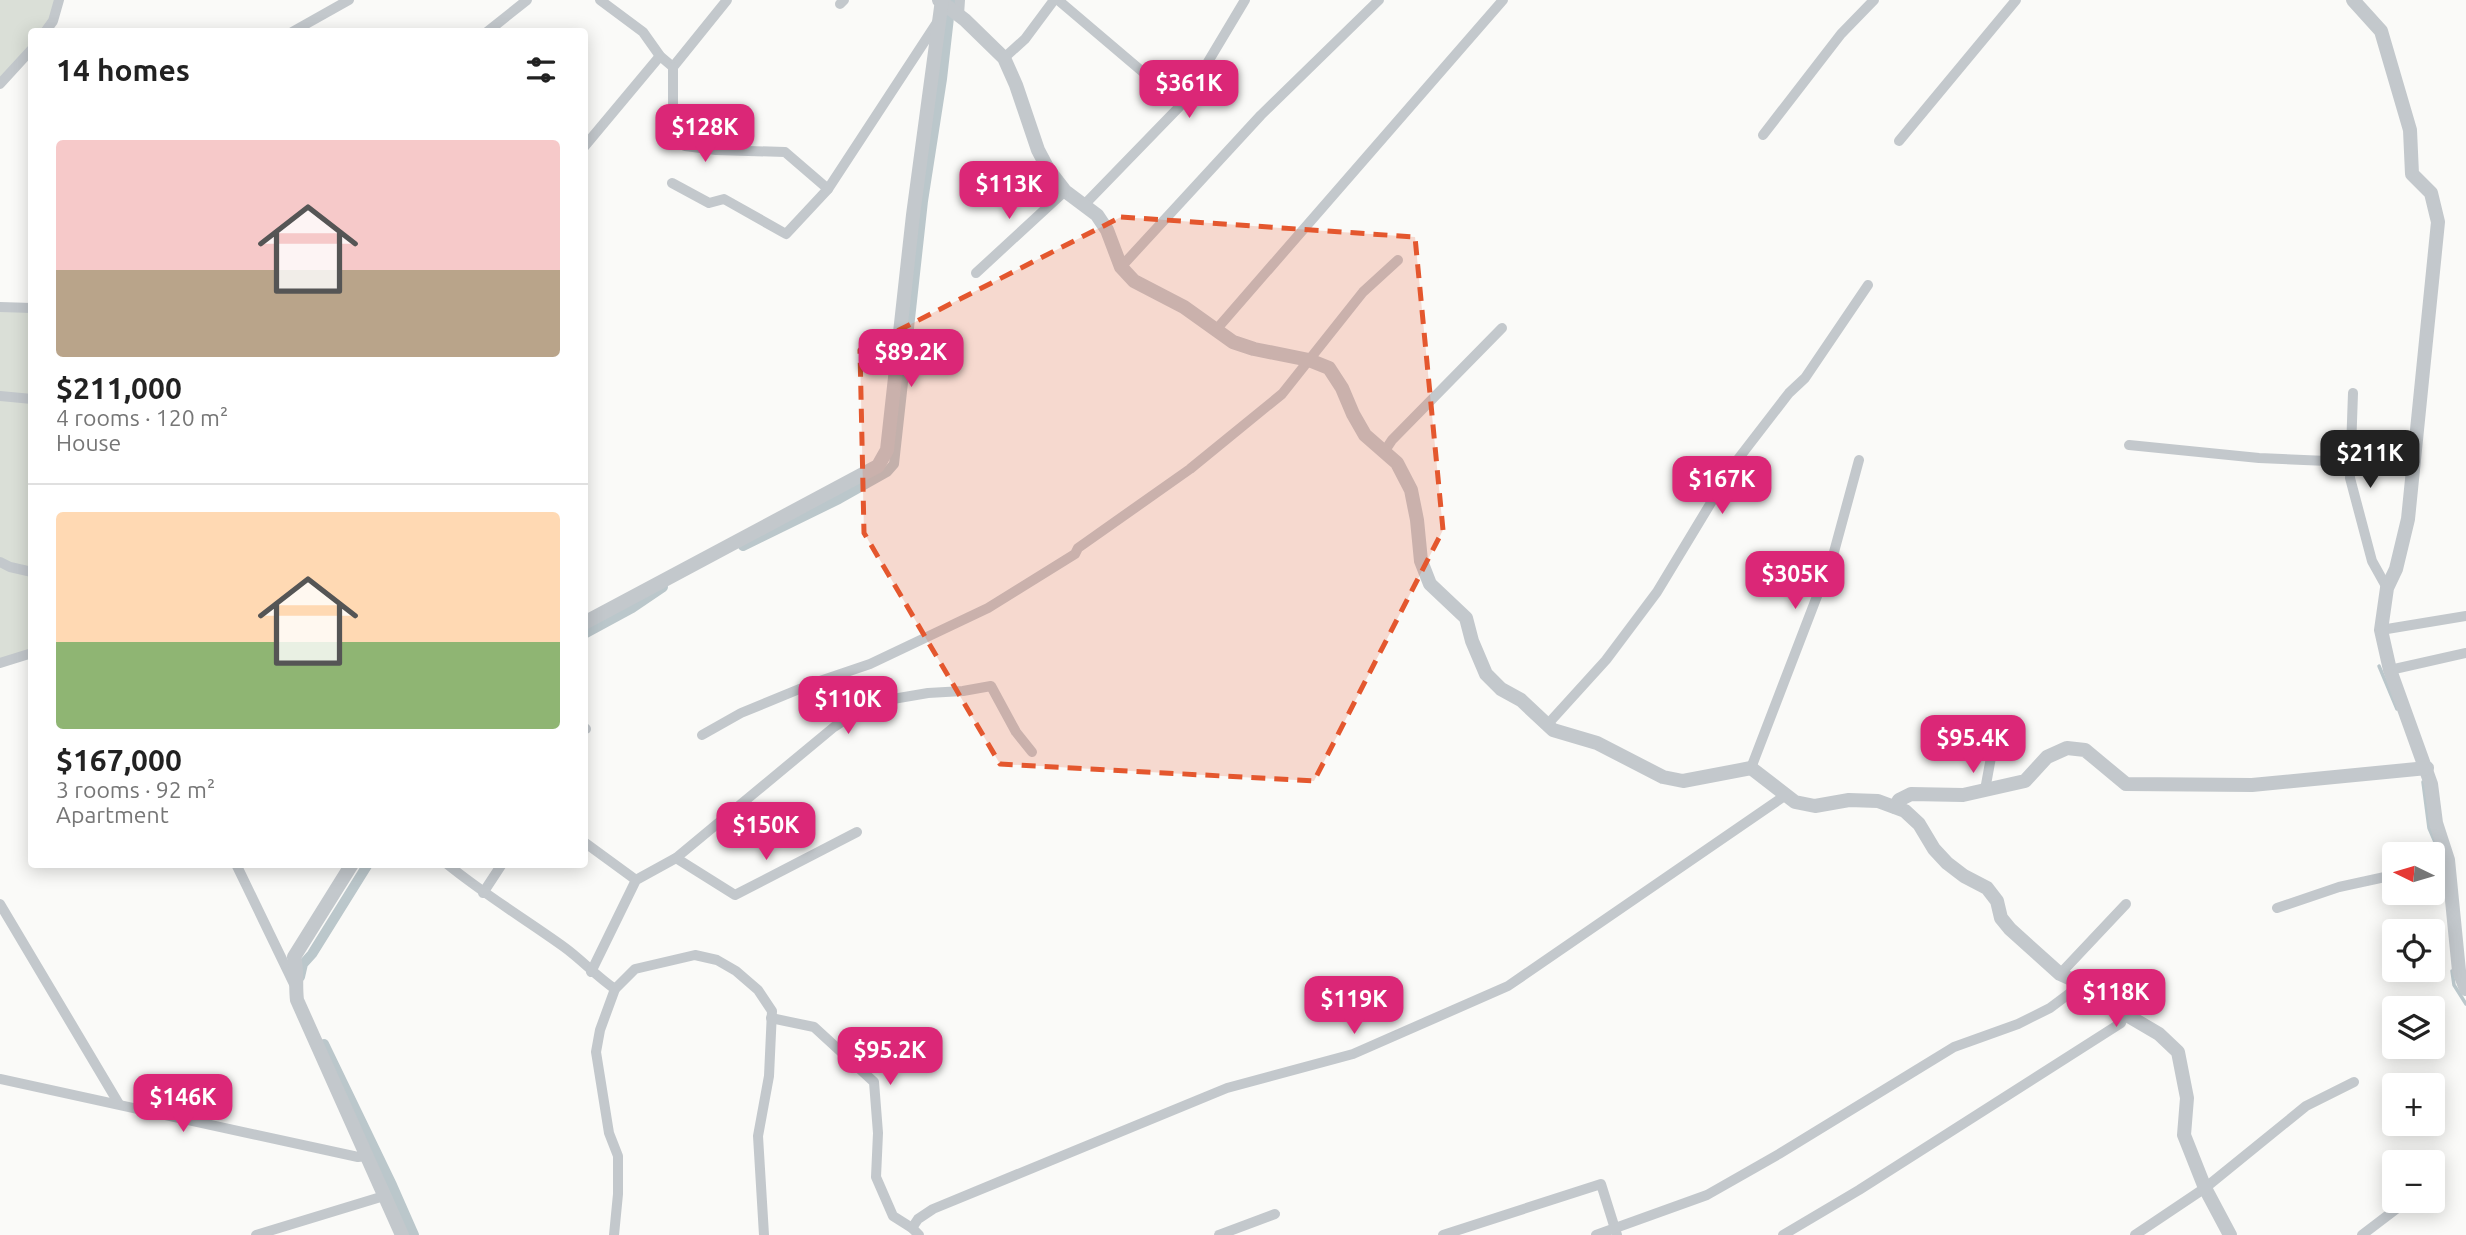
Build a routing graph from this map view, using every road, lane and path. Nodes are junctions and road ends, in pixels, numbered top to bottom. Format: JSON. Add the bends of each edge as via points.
{"nodes":[{"id":1,"x":59,"y":0,"type":"edge"},
{"id":2,"x":349,"y":0,"type":"edge"},
{"id":3,"x":527,"y":0,"type":"edge"},
{"id":4,"x":600,"y":0,"type":"edge"},
{"id":5,"x":727,"y":0,"type":"edge"},
{"id":6,"x":1056,"y":0,"type":"edge"},
{"id":7,"x":1245,"y":0,"type":"edge"},
{"id":8,"x":1379,"y":0,"type":"edge"},
{"id":9,"x":1503,"y":0,"type":"edge"},
{"id":10,"x":1874,"y":0,"type":"edge"},
{"id":11,"x":2016,"y":0,"type":"edge"},
{"id":12,"x":2353,"y":0,"type":"edge"},
{"id":13,"x":948,"y":7,"type":"edge"},
{"id":14,"x":47,"y":28,"type":"edge"},
{"id":15,"x":299,"y":28,"type":"edge"},
{"id":16,"x":492,"y":28,"type":"edge"},
{"id":17,"x":28,"y":53,"type":"edge"},
{"id":18,"x":660,"y":56,"type":"junction"},
{"id":19,"x":1004,"y":58,"type":"junction"},
{"id":20,"x":673,"y":67,"type":"junction"},
{"id":21,"x":1144,"y":73,"type":"dead end"},
{"id":22,"x":0,"y":84,"type":"edge"},
{"id":23,"x":1763,"y":135,"type":"dead end"},
{"id":24,"x":1899,"y":141,"type":"dead end"},
{"id":25,"x":588,"y":142,"type":"edge"},
{"id":26,"x":672,"y":183,"type":"dead end"},
{"id":27,"x":828,"y":189,"type":"junction"},
{"id":28,"x":1065,"y":191,"type":"junction"},
{"id":29,"x":1085,"y":204,"type":"junction"},
{"id":30,"x":1398,"y":260,"type":"dead end"},
{"id":31,"x":1121,"y":267,"type":"junction"},
{"id":32,"x":976,"y":273,"type":"dead end"},
{"id":33,"x":1868,"y":285,"type":"dead end"},
{"id":34,"x":0,"y":307,"type":"edge"},
{"id":35,"x":28,"y":309,"type":"edge"},
{"id":36,"x":1502,"y":328,"type":"dead end"},
{"id":37,"x":1215,"y":331,"type":"junction"},
{"id":38,"x":1309,"y":360,"type":"junction"},
{"id":39,"x":2353,"y":393,"type":"dead end"},
{"id":40,"x":0,"y":396,"type":"edge"},
{"id":41,"x":28,"y":399,"type":"edge"},
{"id":42,"x":2129,"y":445,"type":"dead end"},
{"id":43,"x":1384,"y":452,"type":"junction"},
{"id":44,"x":1858,"y":460,"type":"dead end"},
{"id":45,"x":2351,"y":462,"type":"junction"},
{"id":46,"x":0,"y":562,"type":"edge"},
{"id":47,"x":28,"y":571,"type":"edge"},
{"id":48,"x":2387,"y":588,"type":"junction"},
{"id":49,"x":2466,"y":616,"type":"edge"},
{"id":50,"x":588,"y":621,"type":"edge"},
{"id":51,"x":2381,"y":630,"type":"junction"},
{"id":52,"x":2466,"y":653,"type":"edge"},
{"id":53,"x":28,"y":654,"type":"edge"},
{"id":54,"x":0,"y":663,"type":"edge"},
{"id":55,"x":2390,"y":670,"type":"junction"},
{"id":56,"x":1984,"y":721,"type":"dead end"},
{"id":57,"x":1547,"y":725,"type":"junction"},
{"id":58,"x":702,"y":735,"type":"dead end"},
{"id":59,"x":1032,"y":752,"type":"dead end"},
{"id":60,"x":1751,"y":768,"type":"junction"},
{"id":61,"x":2420,"y":769,"type":"junction"},
{"id":62,"x":1985,"y":790,"type":"junction"},
{"id":63,"x":1786,"y":795,"type":"junction"},
{"id":64,"x":1895,"y":807,"type":"junction"},
{"id":65,"x":858,"y":832,"type":"dead end"},
{"id":66,"x":588,"y":845,"type":"edge"},
{"id":67,"x":676,"y":858,"type":"junction"},
{"id":68,"x":2449,"y":864,"type":"junction"},
{"id":69,"x":2445,"y":865,"type":"edge"},
{"id":70,"x":238,"y":868,"type":"edge"},
{"id":71,"x":350,"y":868,"type":"edge"},
{"id":72,"x":452,"y":868,"type":"edge"},
{"id":73,"x":499,"y":868,"type":"edge"},
{"id":74,"x":2382,"y":878,"type":"edge"},
{"id":75,"x":636,"y":880,"type":"junction"},
{"id":76,"x":483,"y":893,"type":"junction"},
{"id":77,"x":0,"y":904,"type":"edge"},
{"id":78,"x":2126,"y":904,"type":"dead end"},
{"id":79,"x":2277,"y":908,"type":"dead end"},
{"id":80,"x":591,"y":972,"type":"junction"},
{"id":81,"x":2060,"y":974,"type":"junction"},
{"id":82,"x":294,"y":984,"type":"junction"},
{"id":83,"x":2082,"y":984,"type":"junction"},
{"id":84,"x":615,"y":989,"type":"junction"},
{"id":85,"x":2466,"y":989,"type":"edge"},
{"id":86,"x":2124,"y":1013,"type":"junction"},
{"id":87,"x":771,"y":1018,"type":"junction"},
{"id":88,"x":0,"y":1079,"type":"edge"},
{"id":89,"x":2354,"y":1082,"type":"dead end"},
{"id":90,"x":119,"y":1104,"type":"junction"},
{"id":91,"x":366,"y":1156,"type":"junction"},
{"id":92,"x":2205,"y":1188,"type":"junction"},
{"id":93,"x":384,"y":1196,"type":"junction"},
{"id":94,"x":2391,"y":1213,"type":"edge"},
{"id":95,"x":1275,"y":1214,"type":"dead end"},
{"id":96,"x":916,"y":1231,"type":"edge"},
{"id":97,"x":1616,"y":1232,"type":"edge"},
{"id":98,"x":256,"y":1235,"type":"edge"},
{"id":99,"x":402,"y":1235,"type":"edge"},
{"id":100,"x":614,"y":1235,"type":"edge"},
{"id":101,"x":764,"y":1235,"type":"edge"},
{"id":102,"x":1219,"y":1235,"type":"edge"},
{"id":103,"x":1443,"y":1235,"type":"edge"},
{"id":104,"x":1596,"y":1235,"type":"edge"},
{"id":105,"x":1783,"y":1235,"type":"edge"},
{"id":106,"x":2135,"y":1235,"type":"edge"},
{"id":107,"x":2230,"y":1235,"type":"edge"},
{"id":108,"x":2362,"y":1235,"type":"edge"}],
"edges":[{"from":1,"to":14,"type":"street"},
{"from":2,"to":15,"type":"street"},
{"from":3,"to":16,"type":"street"},
{"from":4,"to":18,"type":"street","via":[[643,32]]},
{"from":5,"to":20,"type":"street"},
{"from":6,"to":19,"type":"street"},
{"from":6,"to":21,"type":"street"},
{"from":7,"to":29,"type":"street","via":[[1184,102]]},
{"from":8,"to":31,"type":"street","via":[[1261,115]]},
{"from":9,"to":37,"type":"street"},
{"from":10,"to":23,"type":"street"},
{"from":11,"to":24,"type":"street"},
{"from":12,"to":48,"type":"street","via":[[2381,31],[2410,130],[2412,174],[2431,193],[2438,222],[2408,519]]},
{"from":13,"to":19,"type":"street"},
{"from":13,"to":27,"type":"street"},
{"from":13,"to":50,"type":"street","via":[[913,215],[887,450],[878,466]]},
{"from":17,"to":22,"type":"street"},
{"from":18,"to":20,"type":"street"},
{"from":18,"to":25,"type":"street"},
{"from":19,"to":28,"type":"street","via":[[1038,150]]},
{"from":20,"to":27,"type":"street","via":[[673,107],[685,146],[785,152]]},
{"from":26,"to":27,"type":"street","via":[[709,203],[724,199],[786,234]]},
{"from":28,"to":29,"type":"street"},
{"from":28,"to":32,"type":"street"},
{"from":29,"to":31,"type":"street","via":[[1107,230]]},
{"from":30,"to":38,"type":"street","via":[[1363,292]]},
{"from":31,"to":37,"type":"street","via":[[1134,281],[1184,307]]},
{"from":33,"to":57,"type":"street","via":[[1805,378],[1735,463],[1657,592],[1606,660]]},
{"from":34,"to":35,"type":"street"},
{"from":36,"to":43,"type":"street"},
{"from":37,"to":38,"type":"street","via":[[1254,349]]},
{"from":38,"to":43,"type":"street","via":[[1329,368],[1365,435]]},
{"from":38,"to":58,"type":"street","via":[[1282,394],[1190,469],[1075,554],[988,608],[870,664],[741,713]]},
{"from":39,"to":45,"type":"street"},
{"from":40,"to":41,"type":"street"},
{"from":42,"to":45,"type":"street"},
{"from":43,"to":57,"type":"street","via":[[1397,463],[1411,490],[1421,561],[1430,584],[1466,618],[1486,674]]},
{"from":44,"to":60,"type":"street","via":[[1834,552]]},
{"from":45,"to":48,"type":"street","via":[[2350,478],[2372,561]]},
{"from":46,"to":47,"type":"street"},
{"from":48,"to":51,"type":"street"},
{"from":49,"to":51,"type":"street"},
{"from":51,"to":55,"type":"street"},
{"from":52,"to":55,"type":"street"},
{"from":53,"to":54,"type":"street"},
{"from":55,"to":61,"type":"street"},
{"from":56,"to":62,"type":"street","via":[[1994,735]]},
{"from":57,"to":60,"type":"street","via":[[1597,743],[1663,777],[1683,781]]},
{"from":59,"to":67,"type":"street","via":[[991,686],[887,700],[863,708],[834,727]]},
{"from":60,"to":63,"type":"street"},
{"from":61,"to":62,"type":"street","via":[[2252,785],[2126,784],[2085,750],[2067,748],[2047,757],[2025,781]]},
{"from":61,"to":68,"type":"street"},
{"from":62,"to":64,"type":"street","via":[[1963,795],[1911,794]]},
{"from":63,"to":64,"type":"street","via":[[1815,806],[1850,800]]},
{"from":63,"to":96,"type":"street","via":[[1508,986],[1353,1054],[1227,1088],[1139,1123],[933,1209],[918,1219]]},
{"from":64,"to":81,"type":"street","via":[[1919,824],[1947,863],[1987,888],[2010,929]]},
{"from":65,"to":67,"type":"street","via":[[735,895]]},
{"from":66,"to":75,"type":"street"},
{"from":67,"to":75,"type":"street"},
{"from":68,"to":69,"type":"street"},
{"from":68,"to":85,"type":"street","via":[[2459,971]]},
{"from":70,"to":82,"type":"street"},
{"from":71,"to":82,"type":"street","via":[[294,957]]},
{"from":72,"to":76,"type":"street"},
{"from":73,"to":76,"type":"street"},
{"from":74,"to":79,"type":"street"},
{"from":75,"to":80,"type":"street"},
{"from":76,"to":80,"type":"street","via":[[567,949]]},
{"from":77,"to":90,"type":"street"},
{"from":78,"to":81,"type":"street"},
{"from":80,"to":84,"type":"street"},
{"from":81,"to":83,"type":"street"},
{"from":82,"to":91,"type":"street"},
{"from":83,"to":86,"type":"street"},
{"from":83,"to":97,"type":"street","via":[[2050,1009],[1954,1047],[1707,1195]]},
{"from":84,"to":87,"type":"street","via":[[635,969],[695,955],[736,971],[758,990],[772,1011]]},
{"from":84,"to":100,"type":"street","via":[[596,1052],[609,1133],[618,1156]]},
{"from":86,"to":92,"type":"street","via":[[2178,1052],[2187,1098],[2184,1135]]},
{"from":86,"to":105,"type":"street","via":[[2122,1023]]},
{"from":87,"to":96,"type":"street","via":[[814,1027],[874,1082],[876,1177],[893,1216]]},
{"from":87,"to":101,"type":"street","via":[[769,1076],[758,1136]]},
{"from":88,"to":90,"type":"street"},
{"from":89,"to":92,"type":"street","via":[[2306,1106]]},
{"from":90,"to":91,"type":"street"},
{"from":91,"to":93,"type":"street"},
{"from":92,"to":106,"type":"street"},
{"from":92,"to":107,"type":"street"},
{"from":93,"to":98,"type":"street"},
{"from":93,"to":99,"type":"street"},
{"from":94,"to":108,"type":"street"},
{"from":95,"to":102,"type":"street"},
{"from":97,"to":103,"type":"street","via":[[1601,1184]]},
{"from":97,"to":104,"type":"street"}]}
